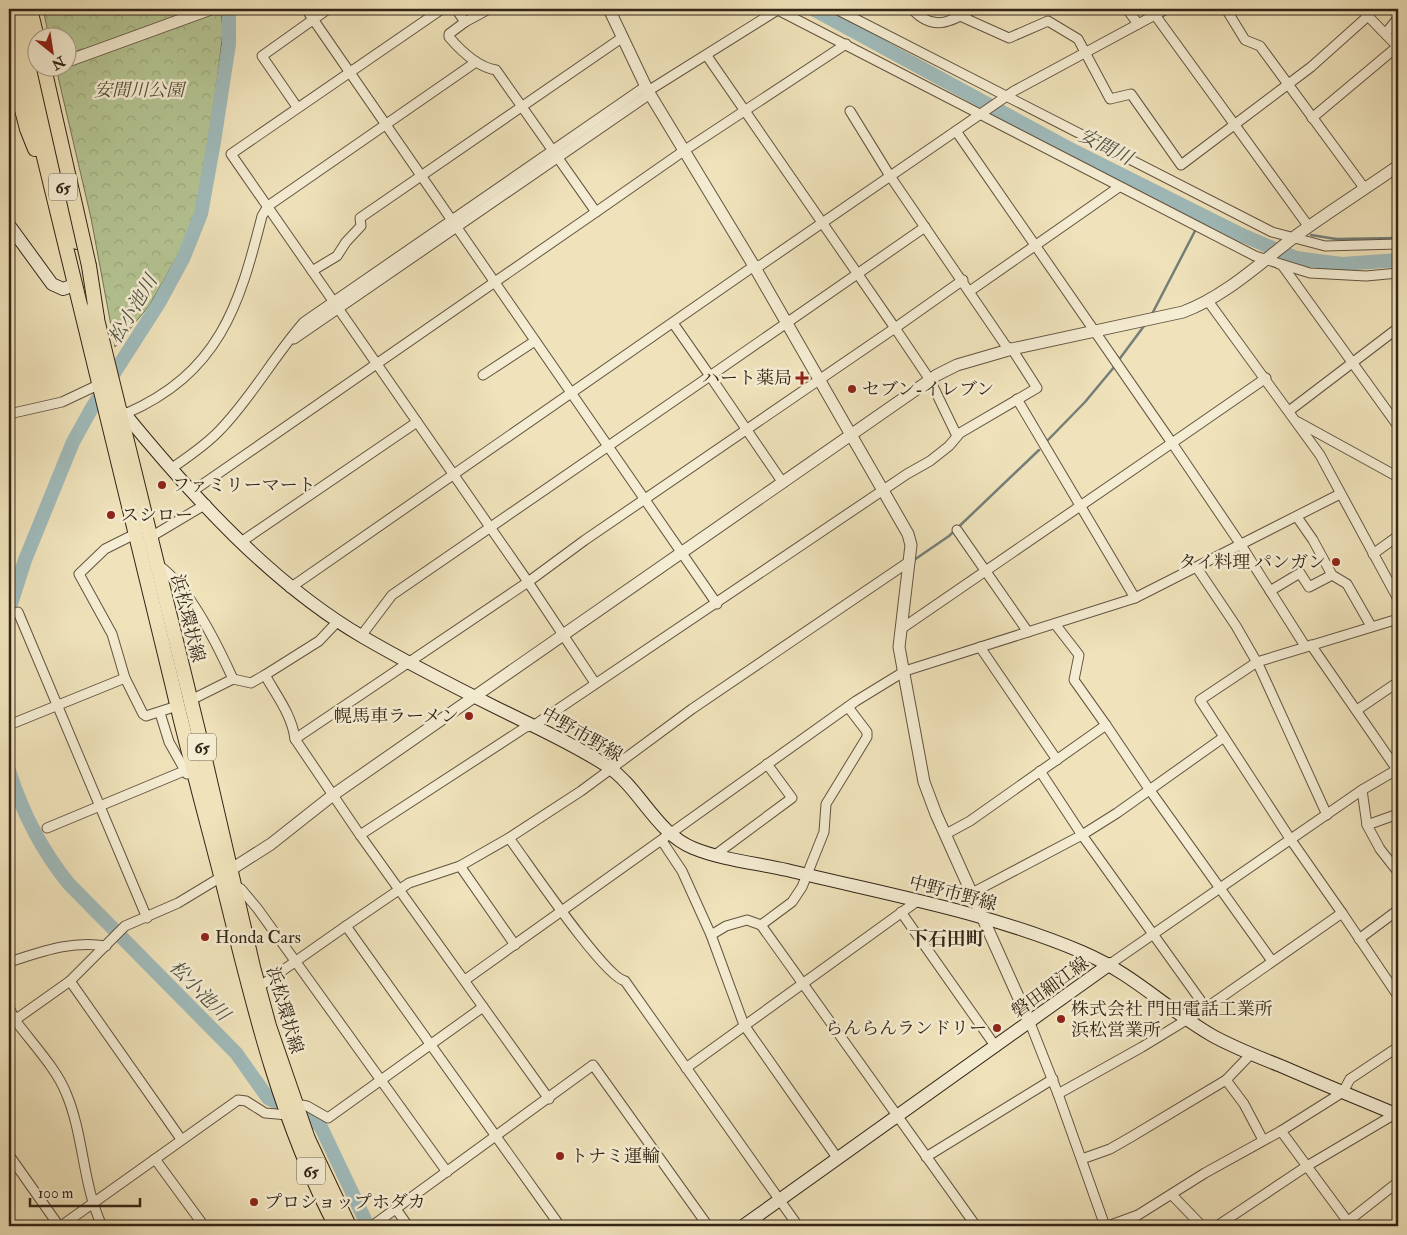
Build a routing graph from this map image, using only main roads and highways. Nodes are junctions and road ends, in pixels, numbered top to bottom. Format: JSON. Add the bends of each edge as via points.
{"nodes":[{"id":1,"x":21,"y":9,"type":"edge"},
{"id":2,"x":30,"y":9,"type":"edge"},
{"id":3,"x":9,"y":13,"type":"edge"},
{"id":4,"x":35,"y":28,"type":"edge"},
{"id":5,"x":9,"y":60,"type":"edge"},
{"id":6,"x":28,"y":66,"type":"edge"},
{"id":7,"x":28,"y":71,"type":"edge"},
{"id":8,"x":28,"y":73,"type":"edge"},
{"id":9,"x":29,"y":78,"type":"edge"},
{"id":10,"x":30,"y":78,"type":"edge"},
{"id":11,"x":30,"y":78,"type":"edge"},
{"id":12,"x":9,"y":224,"type":"edge"},
{"id":13,"x":74,"y":285,"type":"junction"},
{"id":14,"x":97,"y":318,"type":"junction"},
{"id":15,"x":104,"y":387,"type":"junction"},
{"id":16,"x":103,"y":404,"type":"junction"},
{"id":17,"x":122,"y":411,"type":"junction"},
{"id":18,"x":183,"y":704,"type":"junction"},
{"id":19,"x":225,"y":873,"type":"junction"},
{"id":20,"x":1110,"y":964,"type":"junction"},
{"id":21,"x":288,"y":1106,"type":"junction"},
{"id":22,"x":1396,"y":1114,"type":"edge"},
{"id":23,"x":336,"y":1226,"type":"edge"},
{"id":24,"x":350,"y":1226,"type":"edge"},
{"id":25,"x":743,"y":1226,"type":"edge"}],
"edges":[{"from":1,"to":6,"type":"main road","name":"浜松環状線","number":"65"},
{"from":2,"to":4,"type":"main road"},
{"from":3,"to":7,"type":"main road","name":"浜松環状線","number":"65"},
{"from":5,"to":8,"type":"main road","number":"65"},
{"from":9,"to":13,"type":"main road","name":"浜松環状線","number":"65","via":[[27,129],[56,206]]},
{"from":10,"to":14,"type":"main road","bridge":true,"via":[[89,266]]},
{"from":11,"to":14,"type":"main road","name":"浜松環状線","number":"65"},
{"from":12,"to":13,"type":"main road","via":[[44,274],[58,288],[63,290]]},
{"from":13,"to":15,"type":"main road","name":"浜松環状線","number":"65"},
{"from":14,"to":15,"type":"main road","name":"浜松環状線","number":"65","via":[[108,365]]},
{"from":15,"to":16,"type":"main road","name":"浜松環状線","number":"65"},
{"from":15,"to":17,"type":"main road","name":"浜松環状線","number":"65"},
{"from":16,"to":17,"type":"main road"},
{"from":16,"to":18,"type":"main road","name":"浜松環状線","number":"65","via":[[135,534]]},
{"from":17,"to":18,"type":"main road","name":"浜松環状線","number":"65"},
{"from":17,"to":20,"type":"main road","name":"中野市野線","via":[[241,542],[290,588],[361,636],[576,747],[611,769],[638,796],[666,838],[714,855],[985,919]]},
{"from":18,"to":19,"type":"main road","name":"浜松環状線","number":"65"},
{"from":18,"to":19,"type":"main road","name":"浜松環状線","number":"65","via":[[195,781]]},
{"from":19,"to":21,"type":"main road","name":"浜松環状線","number":"65","via":[[266,1051]]},
{"from":19,"to":21,"type":"main road","name":"浜松環状線","number":"65","via":[[234,885]]},
{"from":20,"to":22,"type":"main road","name":"磐田細江線","via":[[1186,1020],[1216,1037]]},
{"from":20,"to":25,"type":"main road","name":"磐田細江線"},
{"from":21,"to":23,"type":"main road","name":"浜松環状線","number":"65","via":[[323,1202]]},
{"from":21,"to":24,"type":"main road","name":"浜松環状線","number":"65","via":[[303,1125]]}]}
